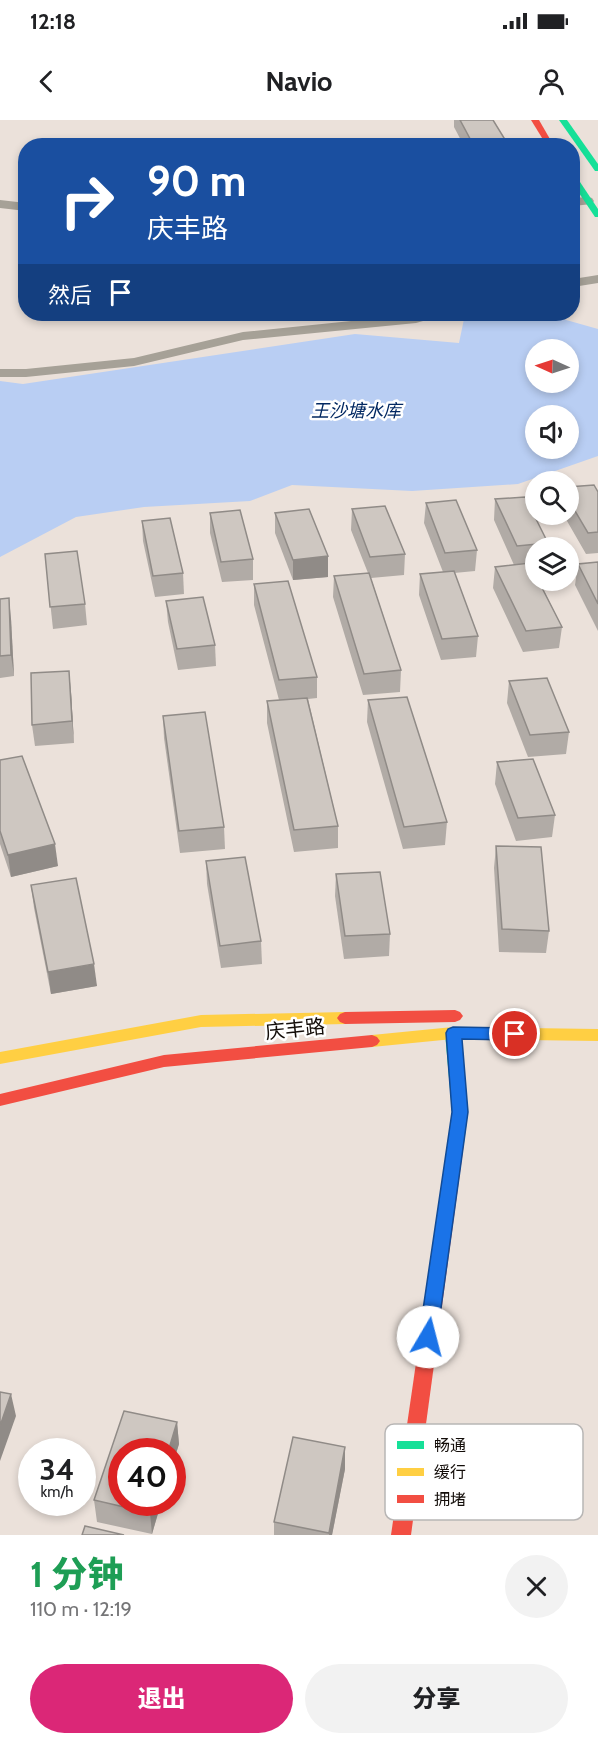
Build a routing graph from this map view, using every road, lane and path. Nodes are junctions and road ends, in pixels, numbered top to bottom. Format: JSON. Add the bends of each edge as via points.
{"nodes":[{"id":1,"x":535,"y":120,"type":"edge"},
{"id":2,"x":563,"y":120,"type":"edge"},
{"id":3,"x":547,"y":138,"type":"edge"},
{"id":4,"x":576,"y":138,"type":"edge"},
{"id":5,"x":580,"y":144,"type":"edge"},
{"id":6,"x":598,"y":169,"type":"edge"},
{"id":7,"x":580,"y":188,"type":"edge"},
{"id":8,"x":580,"y":203,"type":"edge"},
{"id":9,"x":0,"y":204,"type":"edge"},
{"id":10,"x":18,"y":206,"type":"edge"},
{"id":11,"x":595,"y":206,"type":"edge"},
{"id":12,"x":598,"y":279,"type":"edge"},
{"id":13,"x":580,"y":283,"type":"edge"},
{"id":14,"x":396,"y":321,"type":"edge"},
{"id":15,"x":0,"y":373,"type":"edge"},
{"id":16,"x":471,"y":1016,"type":"dead end"},
{"id":17,"x":453,"y":1033,"type":"junction"},
{"id":18,"x":598,"y":1035,"type":"edge"},
{"id":19,"x":0,"y":1058,"type":"edge"},
{"id":20,"x":0,"y":1101,"type":"edge"},
{"id":21,"x":416,"y":1424,"type":"edge"},
{"id":22,"x":403,"y":1520,"type":"edge"},
{"id":23,"x":401,"y":1535,"type":"edge"}],
"edges":[{"from":1,"to":3,"type":"main road"},
{"from":2,"to":4,"type":"main road"},
{"from":5,"to":6,"type":"main road"},
{"from":7,"to":11,"type":"main road"},
{"from":8,"to":11,"type":"street"},
{"from":9,"to":10,"type":"street"},
{"from":12,"to":13,"type":"street"},
{"from":14,"to":15,"type":"street","via":[[243,336],[134,362]]},
{"from":16,"to":19,"type":"main road","via":[[201,1021]]},
{"from":17,"to":18,"type":"main road","name":"庆丰路"},
{"from":17,"to":20,"type":"main road","name":"庆丰路","via":[[164,1061]]},
{"from":17,"to":21,"type":"main road","via":[[460,1112]]},
{"from":22,"to":23,"type":"main road"}]}
